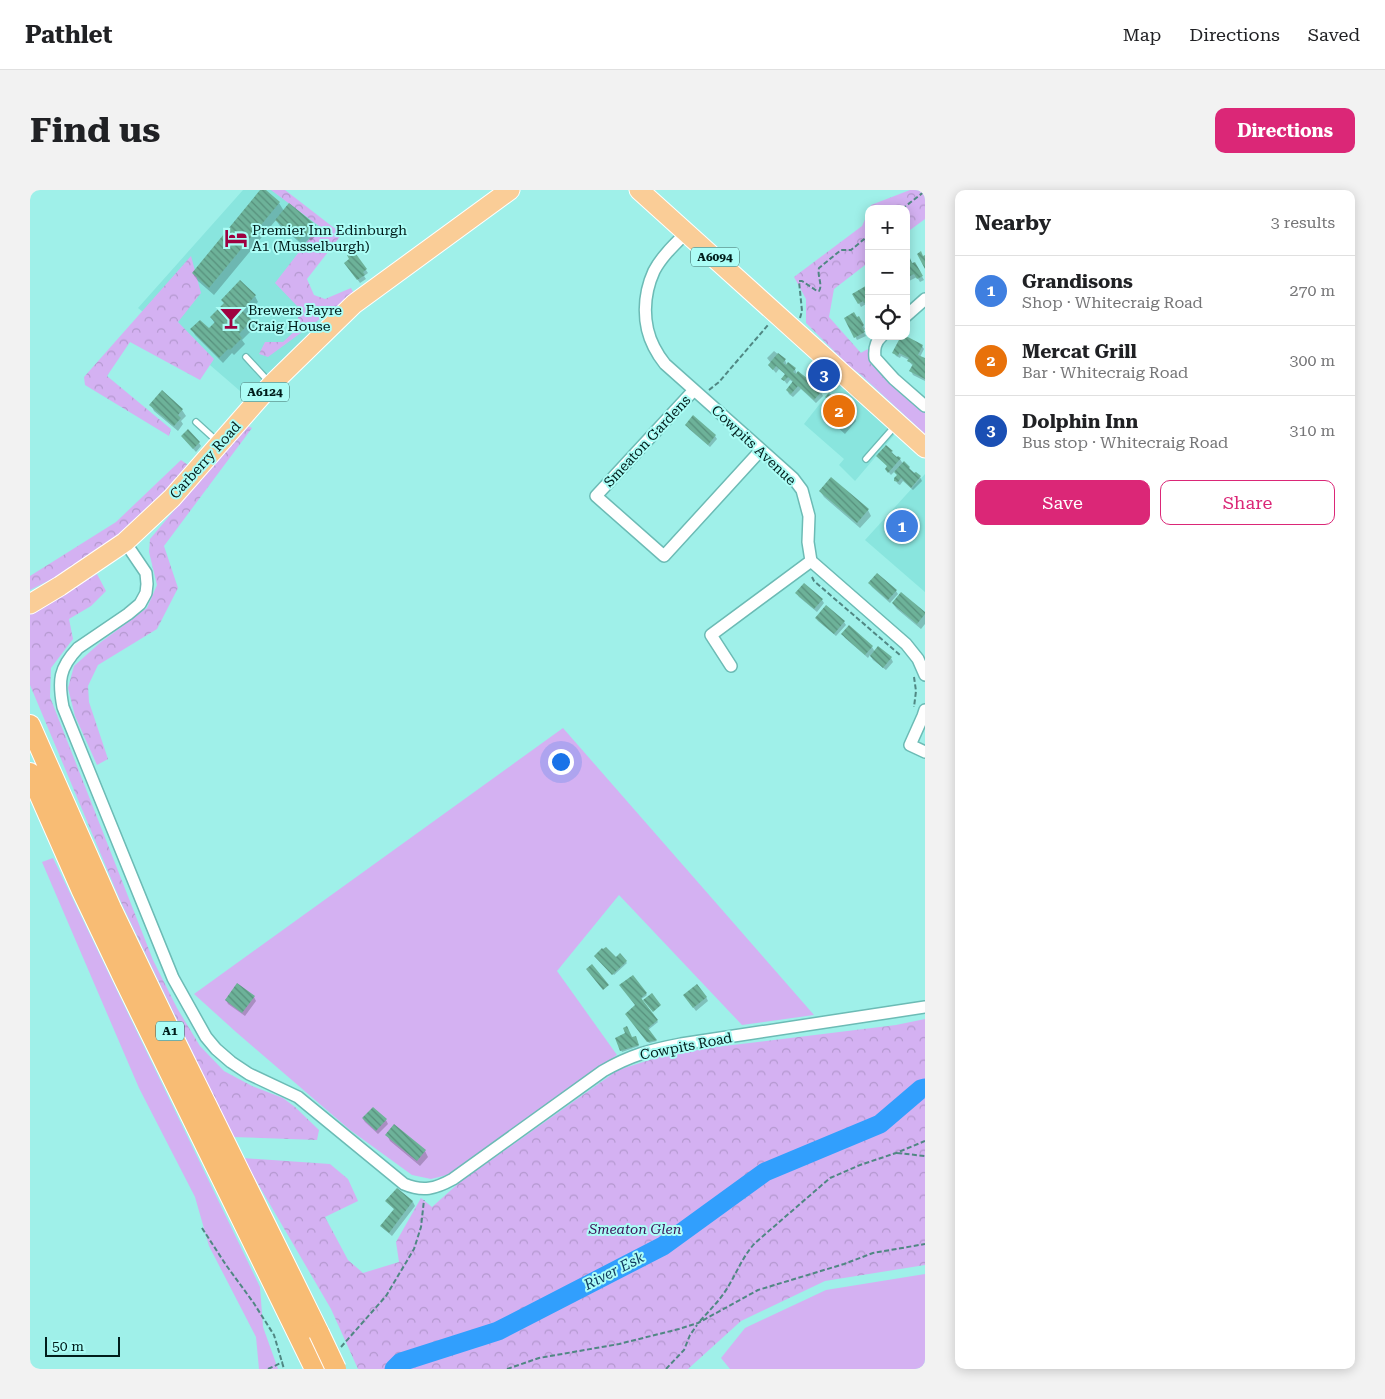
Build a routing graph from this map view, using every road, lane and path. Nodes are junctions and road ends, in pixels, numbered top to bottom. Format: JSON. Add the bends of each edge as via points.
{"nodes":[{"id":1,"x":510,"y":190,"type":"edge"},
{"id":2,"x":639,"y":190,"type":"edge"},
{"id":3,"x":925,"y":191,"type":"edge"},
{"id":4,"x":907,"y":205,"type":"edge"},
{"id":5,"x":686,"y":232,"type":"junction"},
{"id":6,"x":865,"y":239,"type":"edge"},
{"id":7,"x":925,"y":299,"type":"edge"},
{"id":8,"x":910,"y":312,"type":"edge"},
{"id":9,"x":783,"y":319,"type":"junction"},
{"id":10,"x":878,"y":340,"type":"edge"},
{"id":11,"x":246,"y":357,"type":"dead end"},
{"id":12,"x":272,"y":385,"type":"junction"},
{"id":13,"x":697,"y":393,"type":"junction"},
{"id":14,"x":925,"y":406,"type":"edge"},
{"id":15,"x":196,"y":422,"type":"dead end"},
{"id":16,"x":897,"y":424,"type":"junction"},
{"id":17,"x":219,"y":444,"type":"junction"},
{"id":18,"x":925,"y":448,"type":"edge"},
{"id":19,"x":761,"y":450,"type":"junction"},
{"id":20,"x":866,"y":459,"type":"dead end"},
{"id":21,"x":125,"y":542,"type":"junction"},
{"id":22,"x":811,"y":560,"type":"junction"},
{"id":23,"x":30,"y":604,"type":"edge"},
{"id":24,"x":732,"y":666,"type":"dead end"},
{"id":25,"x":925,"y":675,"type":"edge"},
{"id":26,"x":925,"y":710,"type":"edge"},
{"id":27,"x":30,"y":725,"type":"edge"},
{"id":28,"x":925,"y":752,"type":"edge"},
{"id":29,"x":30,"y":773,"type":"edge"},
{"id":30,"x":925,"y":1007,"type":"edge"},
{"id":31,"x":925,"y":1141,"type":"edge"},
{"id":32,"x":896,"y":1153,"type":"junction"},
{"id":33,"x":925,"y":1156,"type":"edge"},
{"id":34,"x":425,"y":1189,"type":"junction"},
{"id":35,"x":202,"y":1228,"type":"dead end"},
{"id":36,"x":925,"y":1244,"type":"edge"},
{"id":37,"x":698,"y":1323,"type":"junction"},
{"id":38,"x":310,"y":1339,"type":"junction"},
{"id":39,"x":341,"y":1347,"type":"dead end"},
{"id":40,"x":282,"y":1362,"type":"junction"},
{"id":41,"x":268,"y":1369,"type":"edge"},
{"id":42,"x":284,"y":1369,"type":"edge"},
{"id":43,"x":314,"y":1369,"type":"edge"},
{"id":44,"x":336,"y":1369,"type":"edge"},
{"id":45,"x":506,"y":1369,"type":"edge"},
{"id":46,"x":666,"y":1369,"type":"edge"}],
"edges":[{"from":1,"to":12,"type":"main road","name":"Carberry Road","number":"A6124","via":[[354,304]]},
{"from":2,"to":5,"type":"main road","number":"A6094"},
{"from":3,"to":4,"type":"path"},
{"from":5,"to":9,"type":"main road","number":"A6094"},
{"from":5,"to":13,"type":"street","name":"Cowpits Avenue","via":[[654,271],[644,312],[654,347],[665,364]]},
{"from":6,"to":9,"type":"path","via":[[851,250],[842,250],[819,268],[819,291],[799,281],[801,316],[798,320]]},
{"from":7,"to":8,"type":"street"},
{"from":9,"to":13,"type":"path","via":[[719,382]]},
{"from":9,"to":16,"type":"main road","number":"A6094"},
{"from":10,"to":14,"type":"street","via":[[875,358]]},
{"from":11,"to":12,"type":"lane"},
{"from":12,"to":17,"type":"main road","name":"Carberry Road","number":"A6124"},
{"from":13,"to":19,"type":"street","name":"Cowpits Avenue"},
{"from":13,"to":19,"type":"street","name":"Smeaton Gardens","via":[[596,496],[664,556]]},
{"from":15,"to":17,"type":"lane"},
{"from":16,"to":18,"type":"main road","number":"A6094"},
{"from":16,"to":20,"type":"lane"},
{"from":17,"to":21,"type":"main road","name":"Carberry Road","number":"A6124","via":[[172,498]]},
{"from":19,"to":22,"type":"street","name":"Cowpits Avenue","via":[[802,490],[809,516]]},
{"from":21,"to":23,"type":"main road","name":"Carberry Road","number":"A6124"},
{"from":21,"to":34,"type":"street","via":[[146,574],[146,594],[128,614],[71,655],[63,667],[60,694],[173,978],[206,1037],[231,1062],[298,1097],[404,1184]]},
{"from":22,"to":24,"type":"street","via":[[711,635]]},
{"from":22,"to":25,"type":"street","via":[[906,644],[918,658]]},
{"from":26,"to":28,"type":"street","via":[[910,745]]},
{"from":27,"to":38,"type":"highway","number":"A1"},
{"from":29,"to":38,"type":"highway","number":"A1","via":[[124,979]]},
{"from":30,"to":34,"type":"street","name":"Cowpits Road","via":[[681,1044],[622,1060],[453,1180]]},
{"from":31,"to":32,"type":"path"},
{"from":32,"to":33,"type":"path"},
{"from":32,"to":37,"type":"path","via":[[830,1178],[755,1243],[718,1302]]},
{"from":34,"to":39,"type":"path","via":[[421,1227],[414,1249],[386,1296]]},
{"from":35,"to":40,"type":"path","via":[[274,1335]]},
{"from":36,"to":37,"type":"path","via":[[874,1253],[758,1290]]},
{"from":37,"to":45,"type":"path","via":[[619,1344],[539,1358]]},
{"from":37,"to":46,"type":"path","via":[[684,1350]]},
{"from":38,"to":43,"type":"highway","number":"A1"},
{"from":38,"to":44,"type":"highway","number":"A1","bridge":true},
{"from":40,"to":41,"type":"path"},
{"from":40,"to":42,"type":"path"}]}
